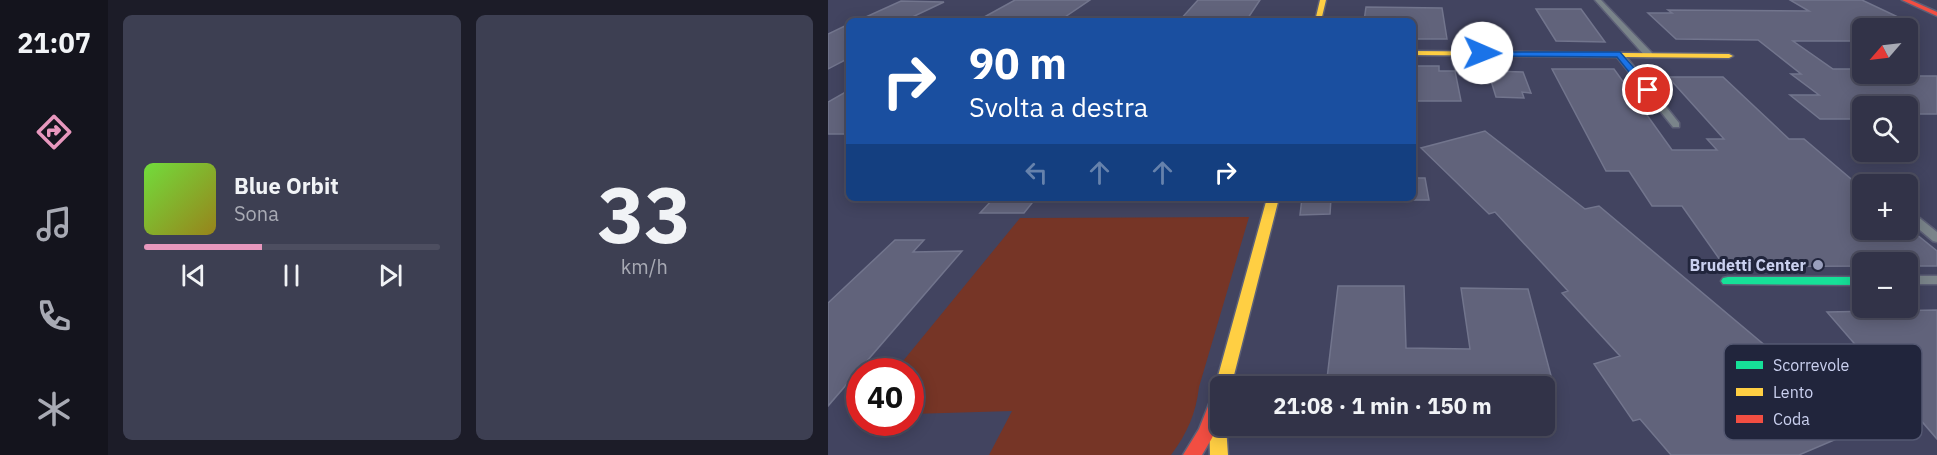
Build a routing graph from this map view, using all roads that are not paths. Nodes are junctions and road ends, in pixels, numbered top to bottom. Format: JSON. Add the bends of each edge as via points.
{"nodes":[{"id":1,"x":1323,"y":0,"type":"edge"},
{"id":2,"x":1598,"y":0,"type":"edge"},
{"id":3,"x":1905,"y":0,"type":"edge"},
{"id":4,"x":1916,"y":0,"type":"edge"},
{"id":5,"x":1937,"y":9,"type":"edge"},
{"id":6,"x":1937,"y":14,"type":"edge"},
{"id":7,"x":1319,"y":18,"type":"edge"},
{"id":8,"x":1416,"y":53,"type":"edge"},
{"id":9,"x":1620,"y":55,"type":"junction"},
{"id":10,"x":1649,"y":55,"type":"junction"},
{"id":11,"x":1730,"y":56,"type":"dead end"},
{"id":12,"x":1676,"y":125,"type":"dead end"},
{"id":13,"x":1272,"y":201,"type":"edge"},
{"id":14,"x":1918,"y":222,"type":"edge"},
{"id":15,"x":1937,"y":238,"type":"edge"},
{"id":16,"x":1852,"y":281,"type":"edge"},
{"id":17,"x":1918,"y":281,"type":"edge"},
{"id":18,"x":1728,"y":282,"type":"dead end"},
{"id":19,"x":1934,"y":282,"type":"edge"},
{"id":20,"x":1226,"y":376,"type":"edge"},
{"id":21,"x":1210,"y":424,"type":"edge"},
{"id":22,"x":1219,"y":436,"type":"edge"},
{"id":23,"x":1192,"y":455,"type":"edge"},
{"id":24,"x":1219,"y":455,"type":"edge"}],
"edges":[{"from":1,"to":7,"type":"main road"},
{"from":2,"to":10,"type":"street"},
{"from":3,"to":6,"type":"main road"},
{"from":4,"to":5,"type":"main road"},
{"from":8,"to":9,"type":"main road"},
{"from":9,"to":10,"type":"main road"},
{"from":9,"to":12,"type":"street"},
{"from":10,"to":11,"type":"main road"},
{"from":13,"to":20,"type":"main road"},
{"from":14,"to":15,"type":"street"},
{"from":16,"to":18,"type":"main road"},
{"from":17,"to":19,"type":"street"},
{"from":21,"to":23,"type":"main road"},
{"from":22,"to":24,"type":"main road"}]}
